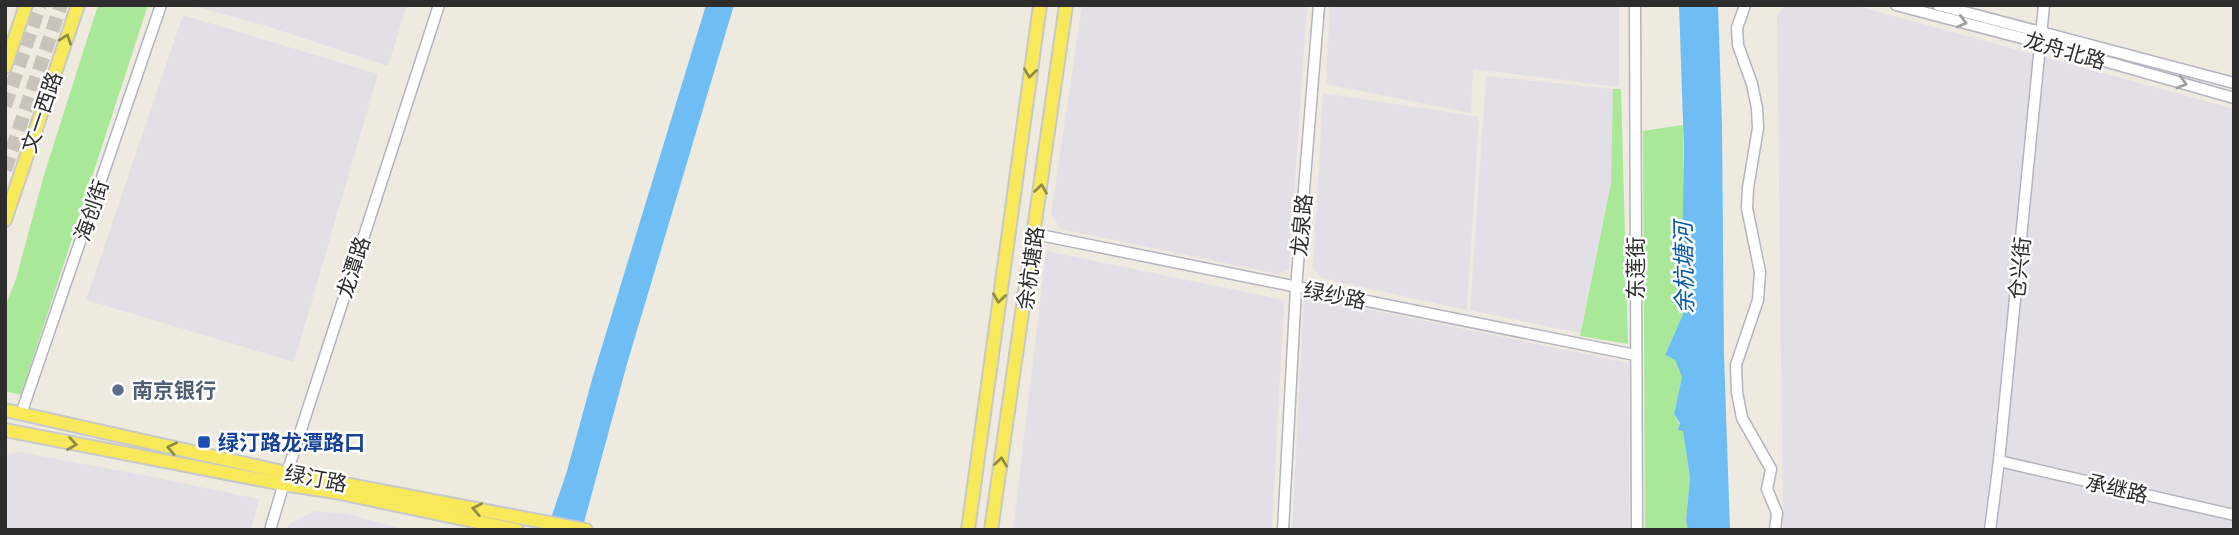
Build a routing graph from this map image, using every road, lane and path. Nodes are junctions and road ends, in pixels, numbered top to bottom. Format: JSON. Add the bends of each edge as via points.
{"nodes":[{"id":1,"x":26,"y":5,"type":"edge"},
{"id":2,"x":78,"y":5,"type":"edge"},
{"id":3,"x":161,"y":5,"type":"edge"},
{"id":4,"x":439,"y":5,"type":"edge"},
{"id":5,"x":1040,"y":5,"type":"edge"},
{"id":6,"x":1066,"y":5,"type":"edge"},
{"id":7,"x":1319,"y":5,"type":"edge"},
{"id":8,"x":1635,"y":5,"type":"edge"},
{"id":9,"x":1745,"y":5,"type":"edge"},
{"id":10,"x":1896,"y":5,"type":"edge"},
{"id":11,"x":1938,"y":5,"type":"edge"},
{"id":12,"x":2044,"y":5,"type":"edge"},
{"id":13,"x":2041,"y":37,"type":"junction"},
{"id":14,"x":5,"y":67,"type":"edge"},
{"id":15,"x":2234,"y":83,"type":"edge"},
{"id":16,"x":2234,"y":98,"type":"edge"},
{"id":17,"x":5,"y":220,"type":"edge"},
{"id":18,"x":1035,"y":234,"type":"junction"},
{"id":19,"x":1296,"y":288,"type":"junction"},
{"id":20,"x":1635,"y":355,"type":"junction"},
{"id":21,"x":5,"y":410,"type":"edge"},
{"id":22,"x":21,"y":414,"type":"junction"},
{"id":23,"x":5,"y":430,"type":"edge"},
{"id":24,"x":2000,"y":461,"type":"junction"},
{"id":25,"x":285,"y":479,"type":"junction"},
{"id":26,"x":2234,"y":515,"type":"edge"},
{"id":27,"x":270,"y":530,"type":"edge"},
{"id":28,"x":517,"y":530,"type":"edge"},
{"id":29,"x":586,"y":530,"type":"edge"},
{"id":30,"x":968,"y":530,"type":"edge"},
{"id":31,"x":991,"y":530,"type":"edge"},
{"id":32,"x":1283,"y":530,"type":"edge"},
{"id":33,"x":1637,"y":530,"type":"edge"},
{"id":34,"x":1775,"y":530,"type":"edge"},
{"id":35,"x":1990,"y":530,"type":"edge"}],
"edges":[{"from":1,"to":14,"type":"main road"},
{"from":17,"to":2,"type":"main road","name":"文一西路","one_way":true},
{"from":3,"to":22,"type":"street","name":"海创街"},
{"from":4,"to":25,"type":"street","name":"龙潭路"},
{"from":5,"to":30,"type":"main road","name":"余杭塘路","one_way":true},
{"from":18,"to":6,"type":"main road","name":"余杭塘路","one_way":true},
{"from":7,"to":19,"type":"street","name":"龙泉路"},
{"from":8,"to":20,"type":"street","name":"东莲街"},
{"from":9,"to":34,"type":"street","via":[[1737,28],[1738,45],[1752,84],[1758,128],[1747,208],[1760,272],[1758,300],[1736,365],[1737,391],[1742,418],[1771,469],[1767,489],[1777,513]]},
{"from":10,"to":13,"type":"street","name":"龙舟北路","one_way":true},
{"from":11,"to":13,"type":"street","name":"龙舟北路"},
{"from":12,"to":13,"type":"street","name":"仓兴街"},
{"from":13,"to":15,"type":"street","name":"龙舟北路"},
{"from":13,"to":16,"type":"street","name":"龙舟北路","one_way":true},
{"from":13,"to":24,"type":"street","name":"仓兴街"},
{"from":18,"to":19,"type":"street","name":"绿纱路"},
{"from":31,"to":18,"type":"main road","name":"余杭塘路","one_way":true},
{"from":19,"to":20,"type":"street","name":"绿纱路"},
{"from":19,"to":32,"type":"street","name":"龙泉路"},
{"from":20,"to":33,"type":"street","name":"东莲街"},
{"from":21,"to":22,"type":"main road","name":"绿汀路"},
{"from":25,"to":22,"type":"main road","name":"绿汀路","one_way":true},
{"from":23,"to":25,"type":"main road","name":"绿汀路","one_way":true},
{"from":24,"to":26,"type":"street","name":"承继路"},
{"from":24,"to":35,"type":"street","name":"仓兴街"},
{"from":25,"to":27,"type":"street","name":"龙潭路"},
{"from":25,"to":28,"type":"main road","name":"绿汀路"},
{"from":29,"to":25,"type":"main road","name":"绿汀路","one_way":true}]}
